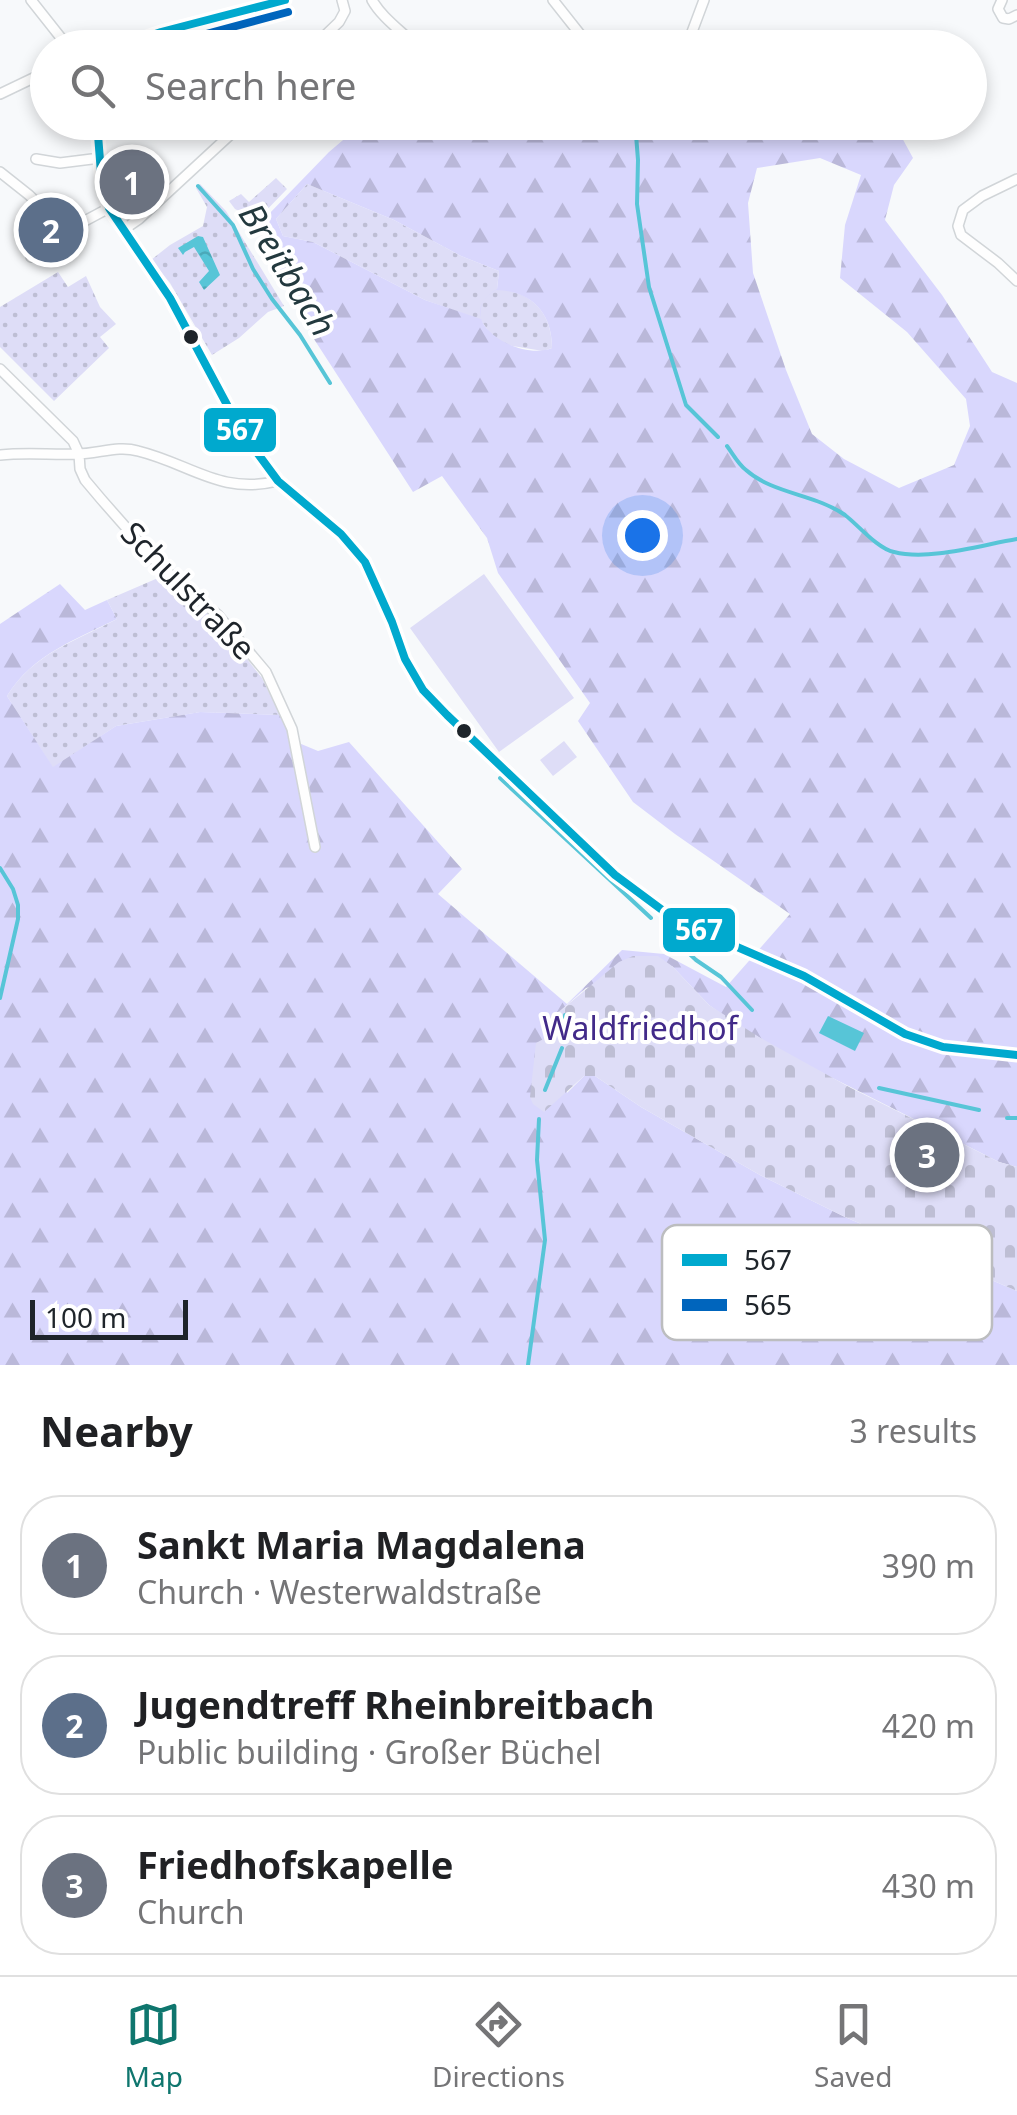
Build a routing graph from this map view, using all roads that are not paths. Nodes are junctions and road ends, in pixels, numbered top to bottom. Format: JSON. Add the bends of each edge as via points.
{"nodes":[{"id":1,"x":31,"y":0,"type":"edge"},
{"id":2,"x":285,"y":0,"type":"edge"},
{"id":3,"x":342,"y":0,"type":"edge"},
{"id":4,"x":372,"y":0,"type":"edge"},
{"id":5,"x":553,"y":0,"type":"edge"},
{"id":6,"x":704,"y":0,"type":"edge"},
{"id":7,"x":1002,"y":0,"type":"edge"},
{"id":8,"x":264,"y":3,"type":"edge"},
{"id":9,"x":1017,"y":15,"type":"edge"},
{"id":10,"x":55,"y":30,"type":"edge"},
{"id":11,"x":168,"y":30,"type":"edge"},
{"id":12,"x":330,"y":30,"type":"edge"},
{"id":13,"x":402,"y":30,"type":"edge"},
{"id":14,"x":577,"y":30,"type":"edge"},
{"id":15,"x":693,"y":30,"type":"edge"},
{"id":16,"x":30,"y":80,"type":"edge"},
{"id":17,"x":0,"y":94,"type":"edge"},
{"id":18,"x":98,"y":140,"type":"edge"},
{"id":19,"x":224,"y":140,"type":"edge"},
{"id":20,"x":100,"y":158,"type":"junction"},
{"id":21,"x":36,"y":159,"type":"dead end"},
{"id":22,"x":5,"y":175,"type":"edge"},
{"id":23,"x":1017,"y":179,"type":"edge"},
{"id":24,"x":109,"y":208,"type":"junction"},
{"id":25,"x":123,"y":230,"type":"junction"},
{"id":26,"x":66,"y":231,"type":"junction"},
{"id":27,"x":31,"y":256,"type":"dead end"},
{"id":28,"x":1017,"y":282,"type":"edge"},
{"id":29,"x":0,"y":369,"type":"edge"},
{"id":30,"x":80,"y":454,"type":"junction"},
{"id":31,"x":0,"y":455,"type":"edge"},
{"id":32,"x":278,"y":481,"type":"junction"},
{"id":33,"x":316,"y":848,"type":"dead end"},
{"id":34,"x":1017,"y":1054,"type":"edge"}],
"edges":[{"from":1,"to":10,"type":"street"},
{"from":2,"to":8,"type":"street"},
{"from":3,"to":12,"type":"street","via":[[346,11]]},
{"from":4,"to":13,"type":"street"},
{"from":5,"to":14,"type":"street"},
{"from":6,"to":15,"type":"street"},
{"from":7,"to":9,"type":"street","via":[[1003,18]]},
{"from":8,"to":11,"type":"street"},
{"from":16,"to":17,"type":"street"},
{"from":18,"to":20,"type":"street"},
{"from":19,"to":25,"type":"street"},
{"from":20,"to":21,"type":"street"},
{"from":20,"to":24,"type":"street"},
{"from":22,"to":26,"type":"street"},
{"from":23,"to":28,"type":"street","via":[[963,210],[958,226]]},
{"from":24,"to":25,"type":"street"},
{"from":24,"to":26,"type":"street"},
{"from":25,"to":32,"type":"street","via":[[170,298],[241,432]]},
{"from":26,"to":27,"type":"street"},
{"from":29,"to":30,"type":"street","name":"Schulstraße"},
{"from":30,"to":31,"type":"street"},
{"from":30,"to":32,"type":"street","via":[[122,448],[238,485]]},
{"from":30,"to":33,"type":"street","name":"Schulstraße","via":[[85,480],[101,499],[266,672],[292,729]]},
{"from":32,"to":34,"type":"street","via":[[366,562],[423,690],[657,908],[804,976],[905,1034],[943,1048]]}]}
